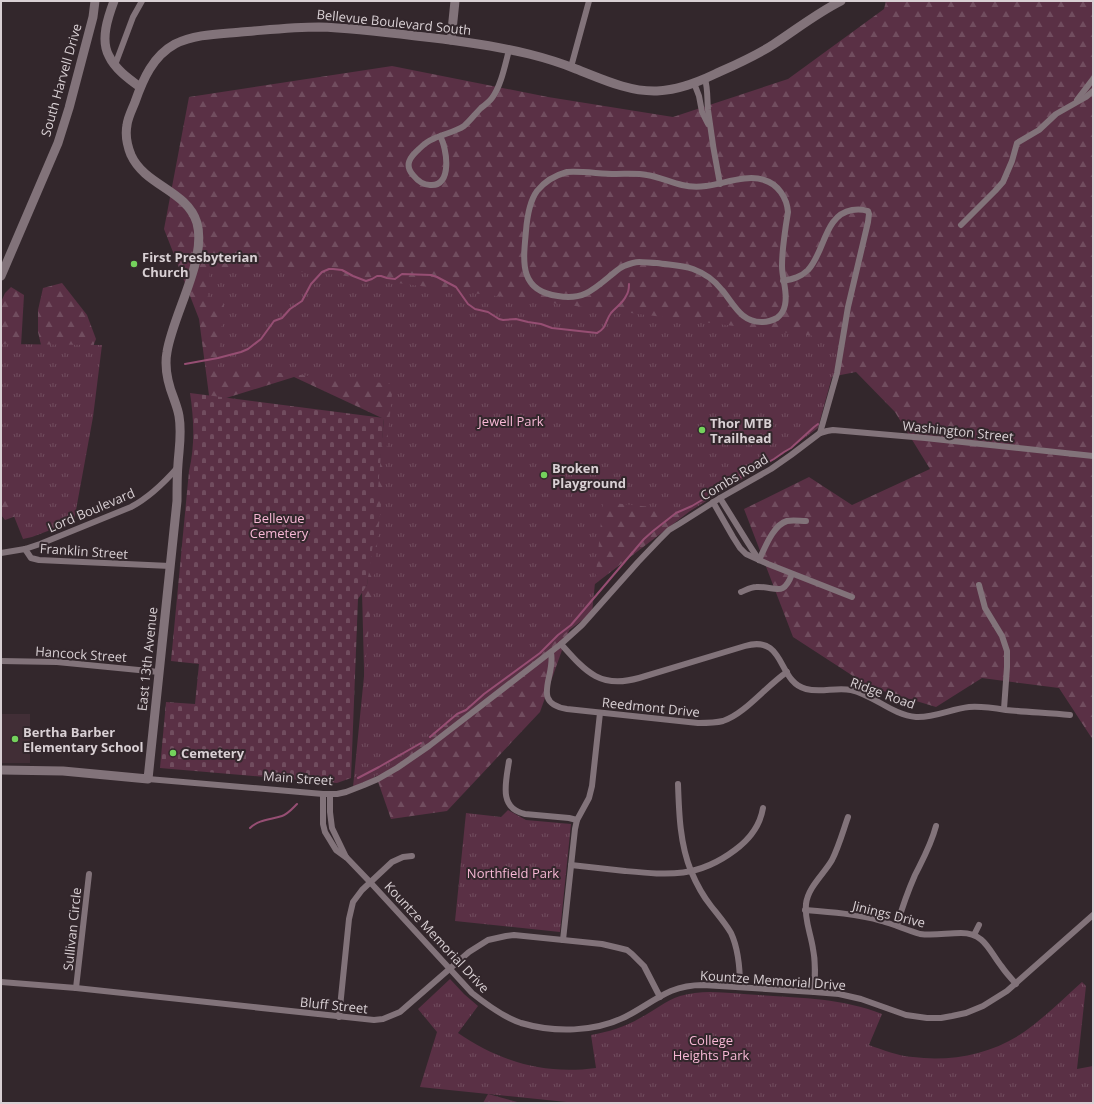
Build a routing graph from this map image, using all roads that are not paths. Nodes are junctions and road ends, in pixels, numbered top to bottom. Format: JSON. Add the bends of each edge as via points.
{"nodes":[{"id":1,"x":95,"y":1,"type":"edge"},
{"id":2,"x":114,"y":1,"type":"edge"},
{"id":3,"x":142,"y":1,"type":"edge"},
{"id":4,"x":455,"y":1,"type":"edge"},
{"id":5,"x":589,"y":1,"type":"edge"},
{"id":6,"x":840,"y":1,"type":"edge"},
{"id":7,"x":451,"y":40,"type":"junction"},
{"id":8,"x":509,"y":50,"type":"junction"},
{"id":9,"x":115,"y":65,"type":"junction"},
{"id":10,"x":571,"y":67,"type":"junction"},
{"id":11,"x":705,"y":79,"type":"junction"},
{"id":12,"x":1093,"y":79,"type":"edge"},
{"id":13,"x":694,"y":83,"type":"junction"},
{"id":14,"x":140,"y":87,"type":"junction"},
{"id":15,"x":1093,"y":91,"type":"edge"},
{"id":16,"x":1074,"y":103,"type":"junction"},
{"id":17,"x":711,"y":129,"type":"junction"},
{"id":18,"x":440,"y":136,"type":"junction"},
{"id":19,"x":720,"y":184,"type":"junction"},
{"id":20,"x":961,"y":225,"type":"dead end"},
{"id":21,"x":1,"y":276,"type":"edge"},
{"id":22,"x":783,"y":281,"type":"junction"},
{"id":23,"x":820,"y":433,"type":"junction"},
{"id":24,"x":1093,"y":456,"type":"edge"},
{"id":25,"x":178,"y":466,"type":"junction"},
{"id":26,"x":720,"y":498,"type":"junction"},
{"id":27,"x":713,"y":502,"type":"junction"},
{"id":28,"x":806,"y":521,"type":"dead end"},
{"id":29,"x":25,"y":549,"type":"junction"},
{"id":30,"x":1,"y":553,"type":"edge"},
{"id":31,"x":759,"y":560,"type":"junction"},
{"id":32,"x":170,"y":566,"type":"junction"},
{"id":33,"x":792,"y":574,"type":"junction"},
{"id":34,"x":979,"y":585,"type":"dead end"},
{"id":35,"x":741,"y":592,"type":"dead end"},
{"id":36,"x":852,"y":597,"type":"dead end"},
{"id":37,"x":561,"y":644,"type":"junction"},
{"id":38,"x":550,"y":653,"type":"junction"},
{"id":39,"x":1,"y":661,"type":"edge"},
{"id":40,"x":159,"y":672,"type":"junction"},
{"id":41,"x":786,"y":672,"type":"junction"},
{"id":42,"x":1004,"y":710,"type":"junction"},
{"id":43,"x":600,"y":713,"type":"junction"},
{"id":44,"x":1070,"y":715,"type":"dead end"},
{"id":45,"x":509,"y":761,"type":"dead end"},
{"id":46,"x":1,"y":770,"type":"edge"},
{"id":47,"x":148,"y":779,"type":"junction"},
{"id":48,"x":678,"y":784,"type":"dead end"},
{"id":49,"x":323,"y":794,"type":"junction"},
{"id":50,"x":330,"y":794,"type":"junction"},
{"id":51,"x":763,"y":808,"type":"dead end"},
{"id":52,"x":848,"y":817,"type":"dead end"},
{"id":53,"x":577,"y":820,"type":"junction"},
{"id":54,"x":936,"y":826,"type":"dead end"},
{"id":55,"x":412,"y":856,"type":"dead end"},
{"id":56,"x":347,"y":858,"type":"junction"},
{"id":57,"x":571,"y":865,"type":"junction"},
{"id":58,"x":691,"y":871,"type":"junction"},
{"id":59,"x":89,"y":874,"type":"dead end"},
{"id":60,"x":370,"y":882,"type":"junction"},
{"id":61,"x":805,"y":910,"type":"junction"},
{"id":62,"x":1093,"y":915,"type":"edge"},
{"id":63,"x":979,"y":925,"type":"dead end"},
{"id":64,"x":897,"y":926,"type":"junction"},
{"id":65,"x":974,"y":935,"type":"junction"},
{"id":66,"x":563,"y":940,"type":"junction"},
{"id":67,"x":449,"y":969,"type":"junction"},
{"id":68,"x":1,"y":982,"type":"edge"},
{"id":69,"x":1016,"y":984,"type":"junction"},
{"id":70,"x":740,"y":987,"type":"junction"},
{"id":71,"x":76,"y":988,"type":"junction"},
{"id":72,"x":814,"y":992,"type":"junction"},
{"id":73,"x":660,"y":997,"type":"junction"},
{"id":74,"x":339,"y":1017,"type":"junction"}],
"edges":[{"from":1,"to":21,"type":"street","name":"South Harvell Drive","via":[[93,17],[58,143]]},
{"from":2,"to":9,"type":"street","via":[[107,23],[105,42],[108,56]]},
{"from":3,"to":9,"type":"street","via":[[133,17]]},
{"from":4,"to":7,"type":"street"},
{"from":5,"to":10,"type":"street"},
{"from":6,"to":11,"type":"street","name":"Bellevue Boulevard South","via":[[764,50]]},
{"from":7,"to":8,"type":"street","name":"Bellevue Boulevard South"},
{"from":7,"to":14,"type":"street","name":"Bellevue Boulevard South","via":[[318,27],[281,28],[190,38],[178,42],[164,52],[150,68]]},
{"from":8,"to":10,"type":"street","name":"Bellevue Boulevard South"},
{"from":8,"to":18,"type":"street","via":[[492,99],[465,125]]},
{"from":9,"to":14,"type":"street"},
{"from":10,"to":13,"type":"street","name":"Bellevue Boulevard South","via":[[641,90],[669,90]]},
{"from":11,"to":13,"type":"street","name":"Bellevue Boulevard South"},
{"from":11,"to":17,"type":"street"},
{"from":12,"to":16,"type":"street"},
{"from":13,"to":17,"type":"street","via":[[700,96],[702,112]]},
{"from":14,"to":25,"type":"street","name":"Bellevue Boulevard South","via":[[127,126],[126,137],[130,152],[146,175],[188,206],[198,229],[196,260],[166,354],[166,372],[181,428]]},
{"from":15,"to":16,"type":"street"},
{"from":16,"to":20,"type":"street","via":[[1017,143],[1002,182]]},
{"from":17,"to":19,"type":"street"},
{"from":18,"to":18,"type":"street","via":[[426,143],[413,154],[408,163],[411,173],[425,185],[436,185],[443,180],[446,155]]},
{"from":19,"to":22,"type":"street","via":[[758,178],[770,182],[783,196],[788,212],[782,261]]},
{"from":19,"to":22,"type":"street","via":[[687,186],[636,174],[567,172],[556,176],[534,195],[527,217],[524,259],[526,273],[533,285],[543,293],[576,297],[589,293],[620,268],[630,264],[641,262],[680,266],[699,272],[711,280],[743,316],[757,322],[766,322],[781,315],[786,300]]},
{"from":22,"to":23,"type":"street","via":[[799,277],[808,270],[837,217],[854,209],[868,211],[868,222],[848,307],[837,373]]},
{"from":23,"to":24,"type":"street","name":"Washington Street","via":[[834,430]]},
{"from":23,"to":26,"type":"street","name":"Combs Road","via":[[791,456]]},
{"from":25,"to":29,"type":"street","name":"Lord Boulevard","via":[[141,502]]},
{"from":25,"to":32,"type":"street","name":"East 13th Avenue"},
{"from":26,"to":27,"type":"street","name":"Combs Road"},
{"from":26,"to":31,"type":"street"},
{"from":27,"to":31,"type":"street","via":[[740,548]]},
{"from":27,"to":37,"type":"street","name":"Combs Road","via":[[659,540],[582,625]]},
{"from":28,"to":31,"type":"street","via":[[787,521],[776,528]]},
{"from":29,"to":30,"type":"street","name":"Franklin Street"},
{"from":29,"to":32,"type":"street","name":"Franklin Street","via":[[31,558],[39,560]]},
{"from":31,"to":33,"type":"street"},
{"from":32,"to":40,"type":"street","name":"East 13th Avenue"},
{"from":33,"to":35,"type":"street","via":[[784,588],[756,587]]},
{"from":33,"to":36,"type":"street"},
{"from":34,"to":42,"type":"street","via":[[985,608],[1002,636],[1007,651]]},
{"from":37,"to":38,"type":"street","name":"Combs Road"},
{"from":37,"to":41,"type":"street","name":"Ridge Road","via":[[590,673],[617,682],[645,677],[756,644],[767,646],[777,654]]},
{"from":38,"to":43,"type":"street","name":"Reedmont Drive","via":[[552,658],[547,692],[551,704],[561,708]]},
{"from":38,"to":50,"type":"street","name":"Main Street","via":[[438,740],[397,768],[355,789]]},
{"from":39,"to":40,"type":"street","name":"Hancock Street","via":[[57,662]]},
{"from":40,"to":47,"type":"street","name":"East 13th Avenue"},
{"from":41,"to":42,"type":"street","name":"Ridge Road","via":[[799,687],[812,690],[851,690],[909,716],[929,716],[969,707]]},
{"from":41,"to":43,"type":"street","name":"Reedmont Drive","via":[[737,713],[717,722],[698,723]]},
{"from":42,"to":44,"type":"street","name":"Ridge Road"},
{"from":43,"to":53,"type":"street","via":[[592,786],[589,798]]},
{"from":45,"to":53,"type":"street","via":[[505,790],[510,807],[525,814]]},
{"from":46,"to":47,"type":"street","name":"Main Street","via":[[63,771]]},
{"from":47,"to":49,"type":"street","name":"Main Street"},
{"from":48,"to":58,"type":"street","via":[[681,835]]},
{"from":49,"to":50,"type":"street","name":"Main Street"},
{"from":49,"to":56,"type":"street","via":[[325,832],[336,850]]},
{"from":50,"to":56,"type":"street","via":[[332,828]]},
{"from":51,"to":58,"type":"street","via":[[757,827],[739,847],[722,859]]},
{"from":52,"to":61,"type":"street","via":[[836,851],[811,890]]},
{"from":53,"to":57,"type":"street"},
{"from":54,"to":64,"type":"street","via":[[903,904]]},
{"from":55,"to":60,"type":"street","via":[[392,862]]},
{"from":56,"to":60,"type":"street","name":"Kountze Memorial Drive"},
{"from":57,"to":58,"type":"street","via":[[654,874]]},
{"from":57,"to":66,"type":"street"},
{"from":58,"to":70,"type":"street","via":[[735,943]]},
{"from":59,"to":71,"type":"street","name":"Sullivan Circle"},
{"from":60,"to":67,"type":"street","name":"Kountze Memorial Drive"},
{"from":60,"to":74,"type":"street","via":[[356,896],[350,910]]},
{"from":61,"to":64,"type":"street","name":"Jinings Drive","via":[[858,916]]},
{"from":61,"to":72,"type":"street","via":[[814,958]]},
{"from":62,"to":69,"type":"street","name":"Kountze Memorial Drive"},
{"from":63,"to":65,"type":"street"},
{"from":64,"to":65,"type":"street","name":"Jinings Drive","via":[[927,935]]},
{"from":65,"to":69,"type":"street","via":[[988,946]]},
{"from":66,"to":67,"type":"street","name":"Bluff Street","via":[[514,935],[496,937],[480,944]]},
{"from":66,"to":73,"type":"street","name":"Bluff Street","via":[[602,944],[627,950],[644,966]]},
{"from":67,"to":73,"type":"street","name":"Kountze Memorial Drive","via":[[472,993],[497,1012],[521,1023],[551,1028],[579,1029],[606,1024],[631,1014]]},
{"from":67,"to":74,"type":"street","name":"Bluff Street","via":[[409,1005],[392,1016],[374,1020]]},
{"from":68,"to":71,"type":"street","name":"Bluff Street"},
{"from":69,"to":72,"type":"street","name":"Kountze Memorial Drive","via":[[978,1008],[959,1015],[937,1018],[906,1015],[854,997]]},
{"from":70,"to":72,"type":"street","name":"Kountze Memorial Drive"},
{"from":70,"to":73,"type":"street","name":"Kountze Memorial Drive","via":[[696,985],[676,989]]},
{"from":71,"to":74,"type":"street","name":"Bluff Street"}]}
